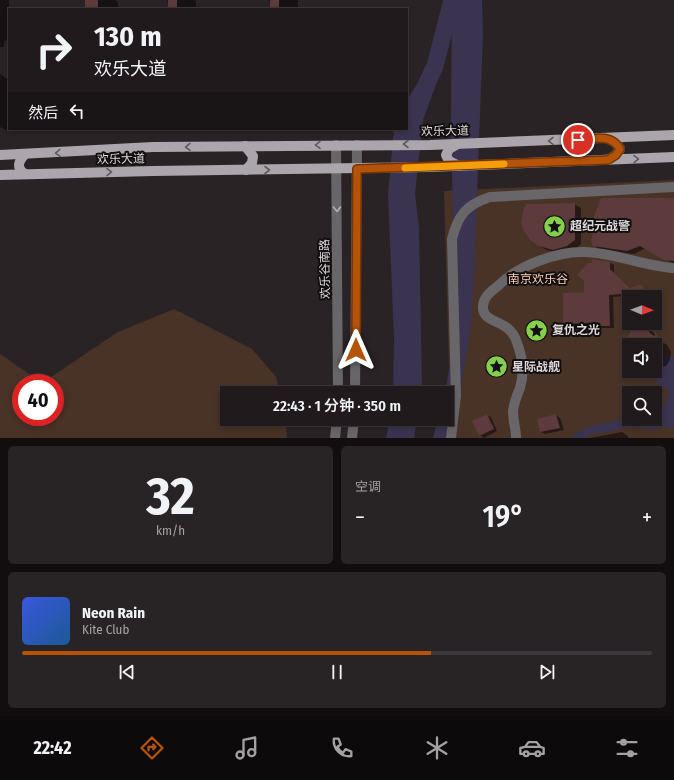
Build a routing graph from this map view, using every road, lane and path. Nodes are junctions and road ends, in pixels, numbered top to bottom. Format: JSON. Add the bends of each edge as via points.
{"nodes":[{"id":1,"x":674,"y":135,"type":"edge"},
{"id":2,"x":609,"y":138,"type":"junction"},
{"id":3,"x":460,"y":144,"type":"junction"},
{"id":4,"x":336,"y":145,"type":"junction"},
{"id":5,"x":357,"y":145,"type":"junction"},
{"id":6,"x":245,"y":146,"type":"junction"},
{"id":7,"x":25,"y":154,"type":"junction"},
{"id":8,"x":0,"y":155,"type":"edge"},
{"id":9,"x":674,"y":157,"type":"edge"},
{"id":10,"x":608,"y":160,"type":"junction"},
{"id":11,"x":459,"y":166,"type":"junction"},
{"id":12,"x":357,"y":169,"type":"junction"},
{"id":13,"x":246,"y":170,"type":"junction"},
{"id":14,"x":336,"y":170,"type":"junction"},
{"id":15,"x":26,"y":174,"type":"junction"},
{"id":16,"x":0,"y":175,"type":"edge"},
{"id":17,"x":674,"y":187,"type":"edge"},
{"id":18,"x":674,"y":268,"type":"edge"},
{"id":19,"x":338,"y":386,"type":"edge"},
{"id":20,"x":355,"y":386,"type":"edge"},
{"id":21,"x":336,"y":426,"type":"edge"},
{"id":22,"x":353,"y":426,"type":"edge"},
{"id":23,"x":335,"y":438,"type":"edge"},
{"id":24,"x":352,"y":438,"type":"edge"},
{"id":25,"x":451,"y":438,"type":"edge"},
{"id":26,"x":516,"y":438,"type":"edge"}],
"edges":[{"from":1,"to":2,"type":"main road","name":"欢乐大道"},
{"from":2,"to":3,"type":"main road","name":"欢乐大道","one_way":true},
{"from":2,"to":10,"type":"main road","via":[[620,149]]},
{"from":3,"to":5,"type":"main road","name":"欢乐大道","one_way":true},
{"from":3,"to":11,"type":"main road","via":[[449,149],[446,155],[449,161]]},
{"from":4,"to":5,"type":"main road","name":"欢乐大道"},
{"from":4,"to":6,"type":"main road","name":"欢乐大道","one_way":true},
{"from":4,"to":14,"type":"street","name":"欢乐谷南路"},
{"from":5,"to":12,"type":"street"},
{"from":6,"to":7,"type":"main road","name":"欢乐大道","one_way":true},
{"from":6,"to":13,"type":"main road","via":[[253,156],[252,163]]},
{"from":7,"to":8,"type":"main road","name":"欢乐大道"},
{"from":7,"to":15,"type":"main road","via":[[18,165]]},
{"from":10,"to":9,"type":"main road","name":"欢乐大道","one_way":true},
{"from":10,"to":11,"type":"main road","name":"欢乐大道"},
{"from":11,"to":12,"type":"main road","name":"欢乐大道"},
{"from":12,"to":14,"type":"main road","name":"欢乐大道"},
{"from":12,"to":20,"type":"street"},
{"from":13,"to":14,"type":"main road","name":"欢乐大道","one_way":true},
{"from":15,"to":13,"type":"main road","name":"欢乐大道","one_way":true},
{"from":14,"to":19,"type":"street","name":"欢乐谷南路","one_way":true},
{"from":15,"to":16,"type":"main road","name":"欢乐大道"},
{"from":17,"to":25,"type":"street","via":[[490,197],[476,202],[464,211],[456,224],[452,239],[456,396]]},
{"from":18,"to":26,"type":"street","via":[[656,267],[583,252],[544,258],[523,267],[486,297],[483,304],[488,318],[509,328],[522,356],[520,386],[513,411]]},
{"from":21,"to":23,"type":"street"},
{"from":22,"to":24,"type":"street"}]}
